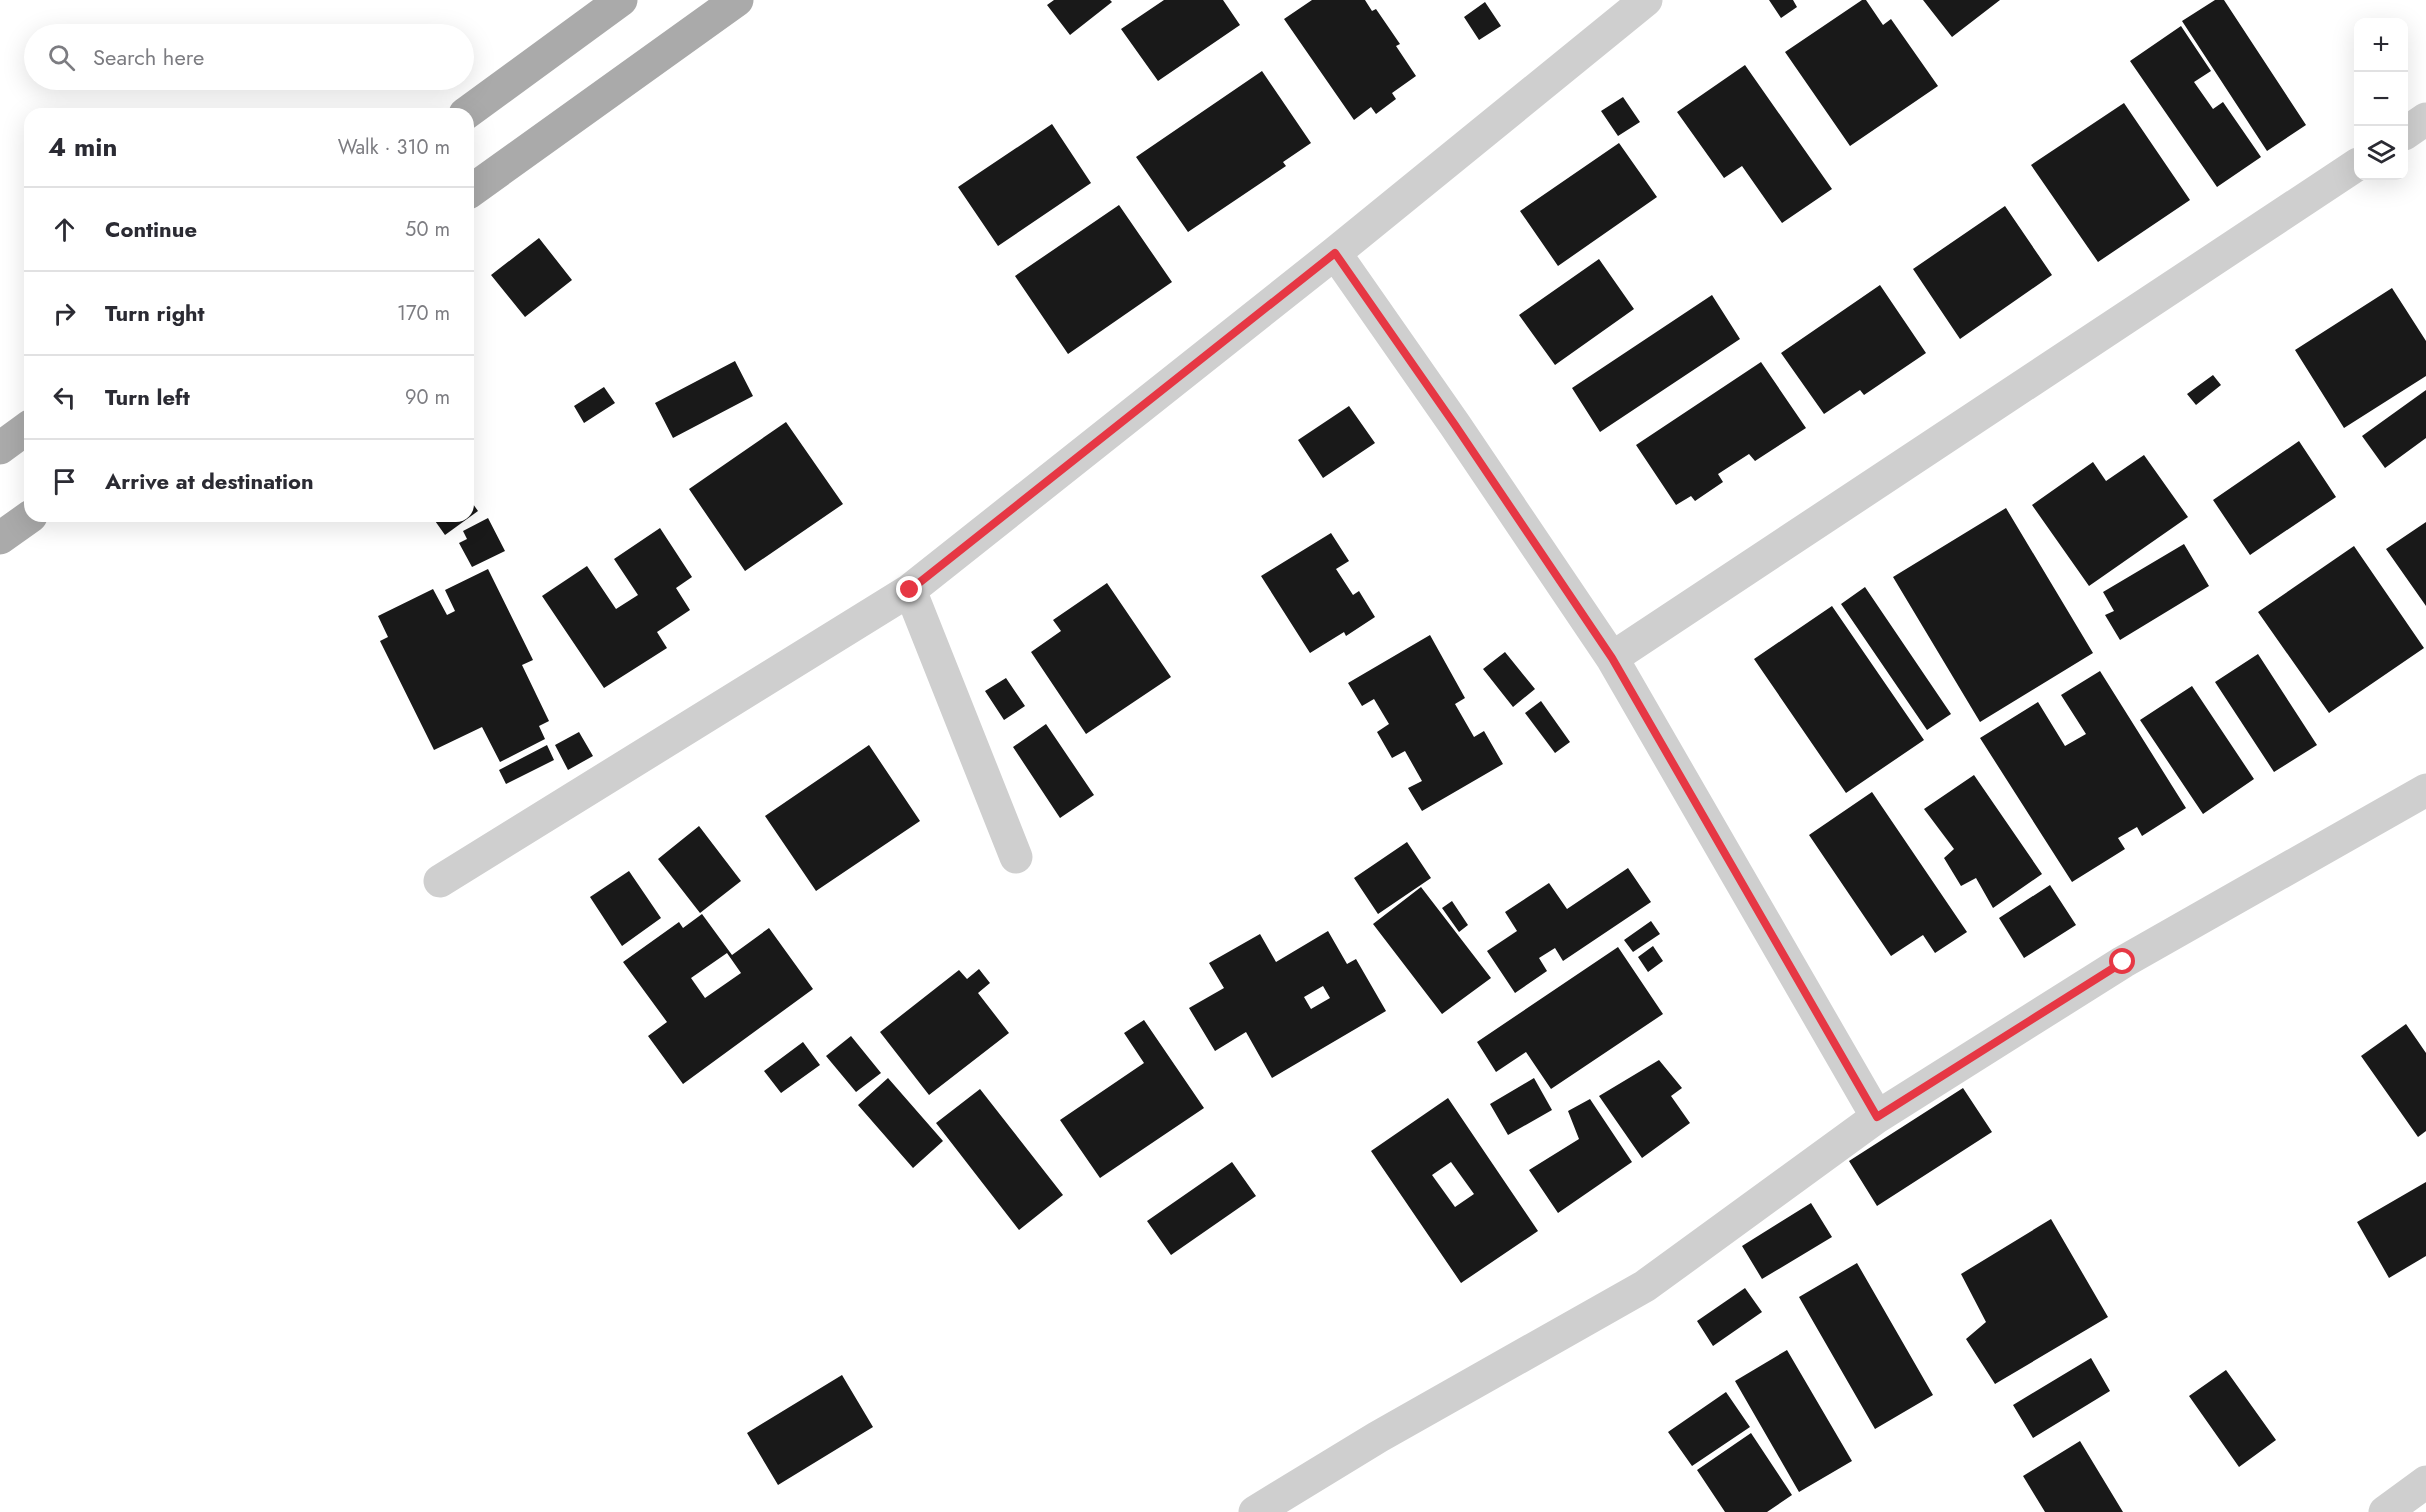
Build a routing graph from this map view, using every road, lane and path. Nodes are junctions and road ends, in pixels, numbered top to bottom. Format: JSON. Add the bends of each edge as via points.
{"nodes":[{"id":1,"x":621,"y":0,"type":"edge"},
{"id":2,"x":737,"y":0,"type":"edge"},
{"id":3,"x":1646,"y":0,"type":"edge"},
{"id":4,"x":473,"y":108,"type":"edge"},
{"id":5,"x":2426,"y":119,"type":"edge"},
{"id":6,"x":2408,"y":131,"type":"edge"},
{"id":7,"x":2354,"y":167,"type":"edge"},
{"id":8,"x":474,"y":189,"type":"edge"},
{"id":9,"x":1335,"y":253,"type":"junction"},
{"id":10,"x":24,"y":430,"type":"edge"},
{"id":11,"x":0,"y":448,"type":"edge"},
{"id":12,"x":24,"y":521,"type":"edge"},
{"id":13,"x":0,"y":538,"type":"edge"},
{"id":14,"x":910,"y":590,"type":"junction"},
{"id":15,"x":1612,"y":658,"type":"junction"},
{"id":16,"x":2423,"y":798,"type":"edge"},
{"id":17,"x":1016,"y":857,"type":"dead end"},
{"id":18,"x":441,"y":881,"type":"dead end"},
{"id":19,"x":1877,"y":1117,"type":"junction"},
{"id":20,"x":2426,"y":1482,"type":"edge"},
{"id":21,"x":1256,"y":1512,"type":"edge"},
{"id":22,"x":2385,"y":1512,"type":"edge"}],
"edges":[{"from":1,"to":4,"type":"main road"},
{"from":2,"to":8,"type":"main road"},
{"from":3,"to":9,"type":"street"},
{"from":5,"to":6,"type":"street"},
{"from":7,"to":15,"type":"street"},
{"from":9,"to":14,"type":"street"},
{"from":9,"to":15,"type":"street"},
{"from":10,"to":11,"type":"main road"},
{"from":12,"to":13,"type":"main road"},
{"from":14,"to":17,"type":"street"},
{"from":14,"to":18,"type":"street"},
{"from":15,"to":19,"type":"street"},
{"from":16,"to":19,"type":"street","via":[[2123,962]]},
{"from":19,"to":21,"type":"street","via":[[1645,1286],[1378,1437]]},
{"from":20,"to":22,"type":"street"}]}
